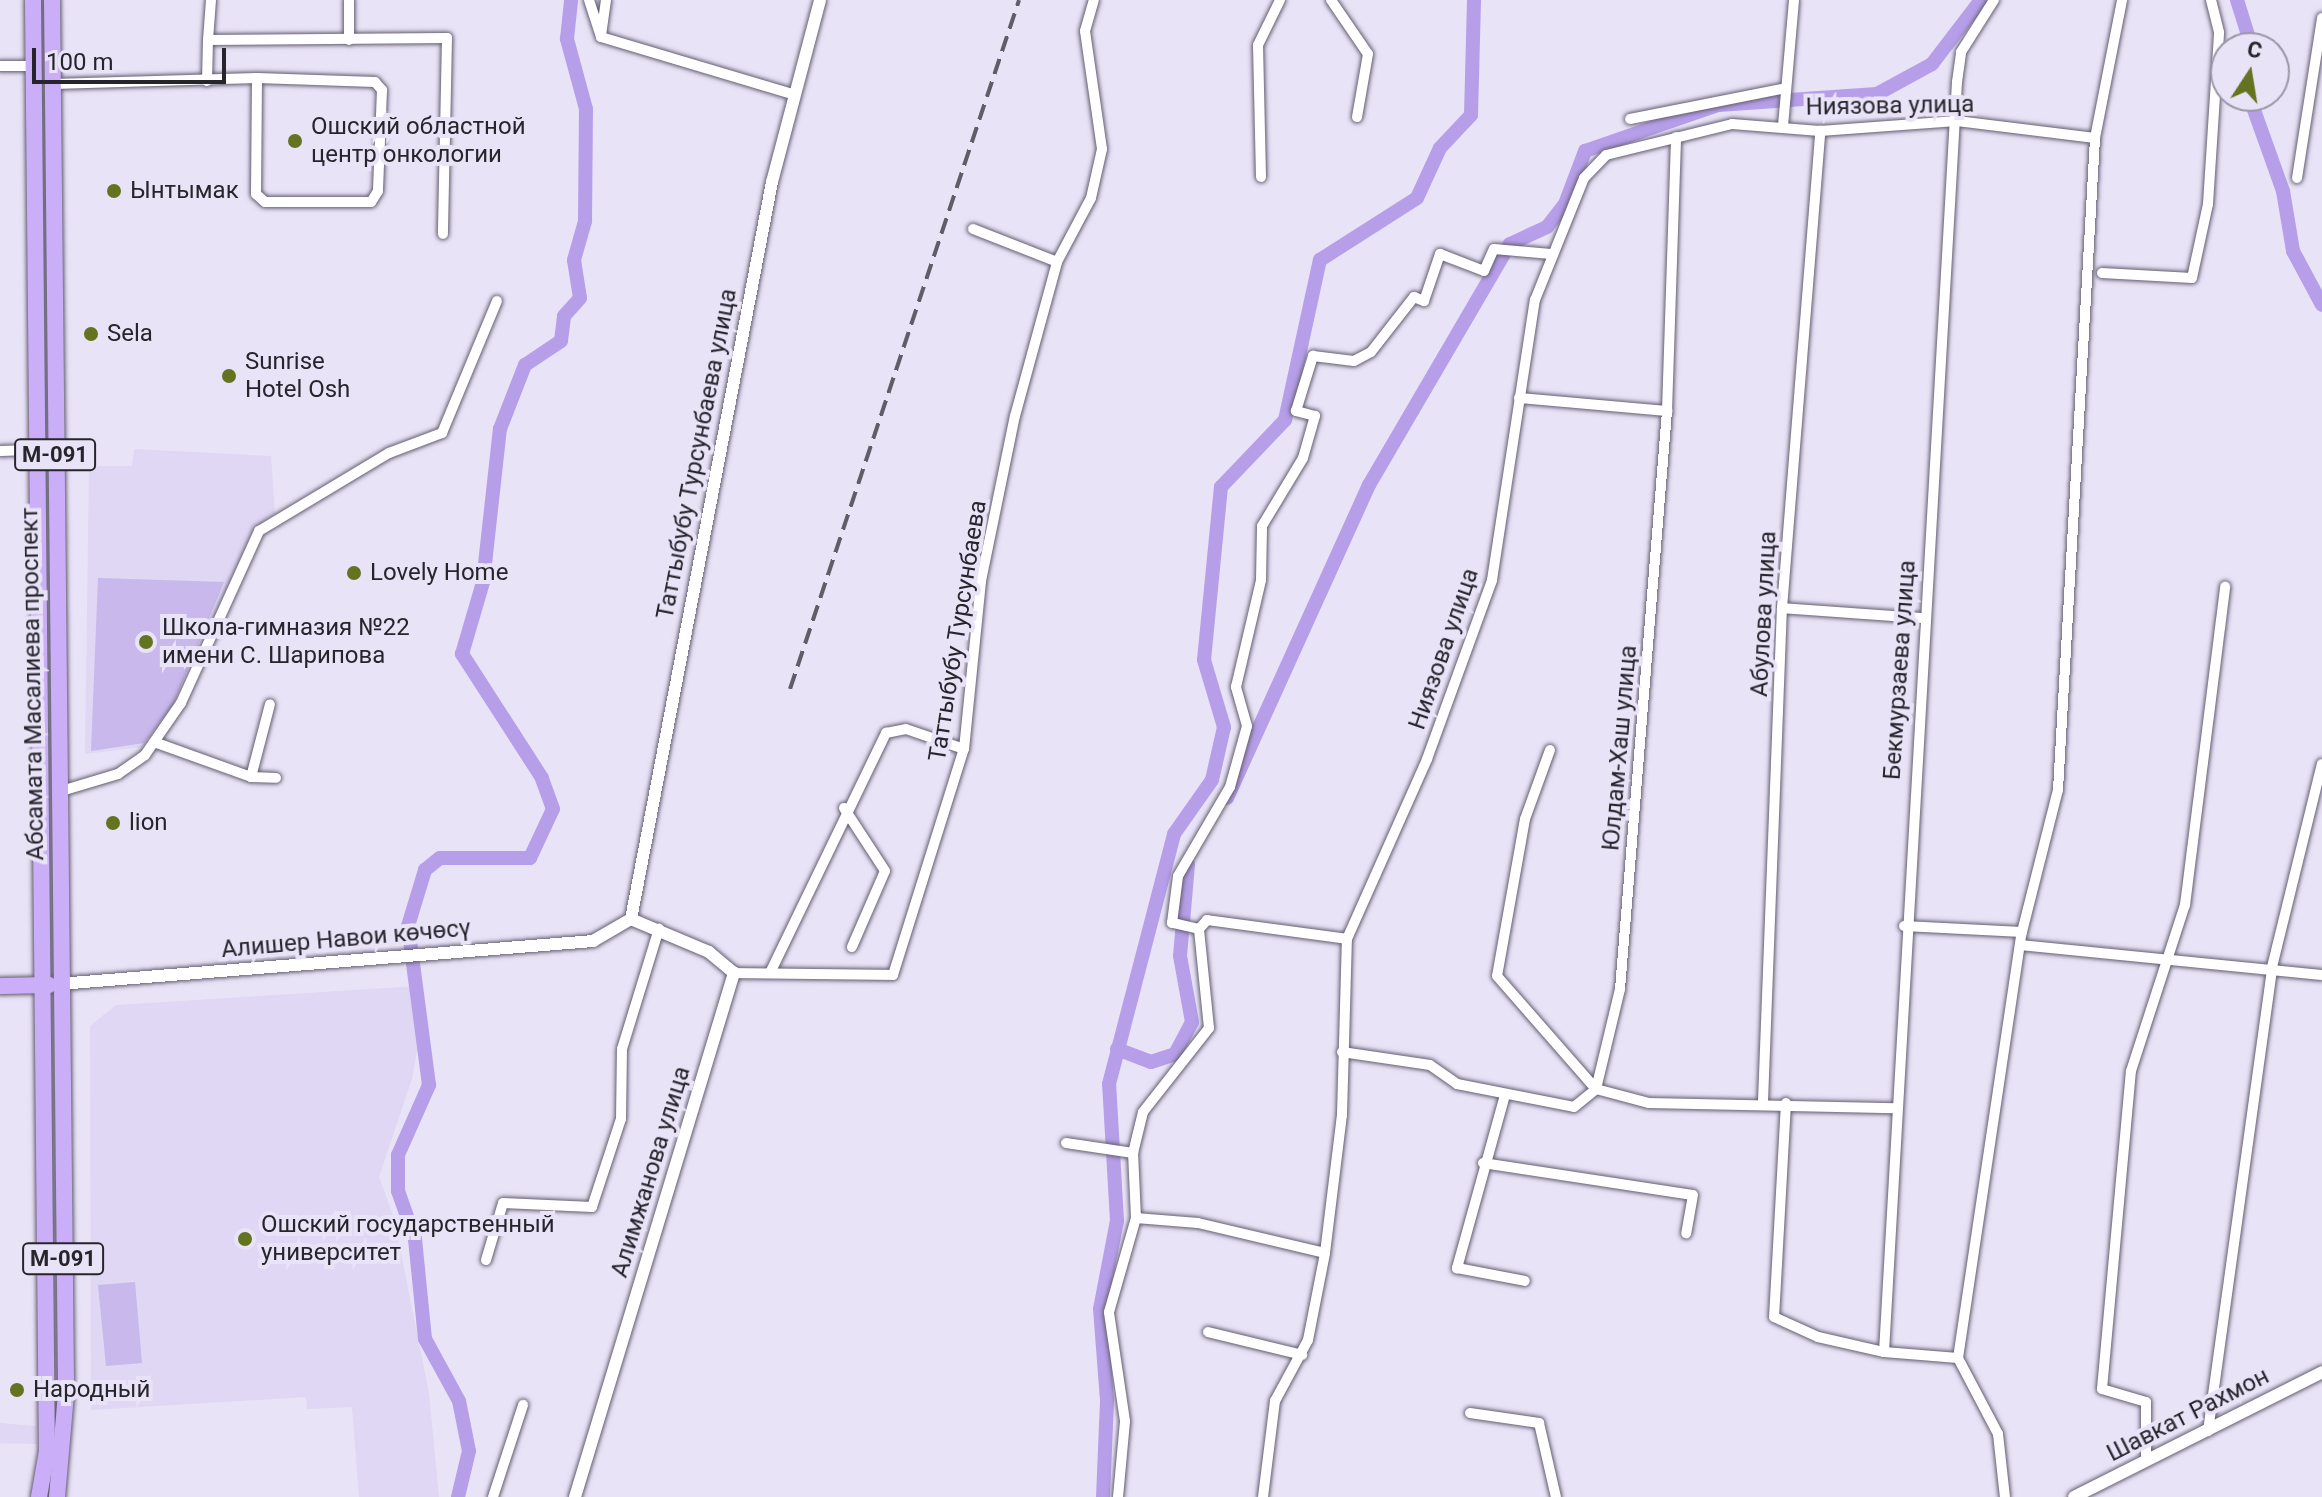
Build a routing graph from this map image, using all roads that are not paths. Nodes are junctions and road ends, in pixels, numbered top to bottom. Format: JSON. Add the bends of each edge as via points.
{"nodes":[{"id":1,"x":33,"y":0,"type":"edge"},
{"id":2,"x":52,"y":0,"type":"edge"},
{"id":3,"x":211,"y":0,"type":"edge"},
{"id":4,"x":349,"y":0,"type":"edge"},
{"id":5,"x":589,"y":0,"type":"edge"},
{"id":6,"x":606,"y":0,"type":"edge"},
{"id":7,"x":820,"y":0,"type":"edge"},
{"id":8,"x":1094,"y":0,"type":"edge"},
{"id":9,"x":1280,"y":0,"type":"edge"},
{"id":10,"x":1331,"y":0,"type":"edge"},
{"id":11,"x":1794,"y":0,"type":"edge"},
{"id":12,"x":1994,"y":0,"type":"edge"},
{"id":13,"x":2122,"y":0,"type":"edge"},
{"id":14,"x":2211,"y":0,"type":"edge"},
{"id":15,"x":2322,"y":18,"type":"edge"},
{"id":16,"x":601,"y":37,"type":"junction"},
{"id":17,"x":208,"y":40,"type":"junction"},
{"id":18,"x":349,"y":40,"type":"junction"},
{"id":19,"x":0,"y":66,"type":"edge"},
{"id":20,"x":33,"y":66,"type":"junction"},
{"id":21,"x":257,"y":78,"type":"junction"},
{"id":22,"x":207,"y":81,"type":"junction"},
{"id":23,"x":53,"y":84,"type":"junction"},
{"id":24,"x":1782,"y":93,"type":"junction"},
{"id":25,"x":792,"y":94,"type":"junction"},
{"id":26,"x":1357,"y":117,"type":"dead end"},
{"id":27,"x":1630,"y":119,"type":"dead end"},
{"id":28,"x":1783,"y":120,"type":"junction"},
{"id":29,"x":1957,"y":121,"type":"junction"},
{"id":30,"x":1820,"y":131,"type":"junction"},
{"id":31,"x":1676,"y":137,"type":"junction"},
{"id":32,"x":2095,"y":138,"type":"junction"},
{"id":33,"x":1261,"y":177,"type":"dead end"},
{"id":34,"x":2297,"y":178,"type":"dead end"},
{"id":35,"x":973,"y":229,"type":"dead end"},
{"id":36,"x":443,"y":234,"type":"dead end"},
{"id":37,"x":1551,"y":254,"type":"junction"},
{"id":38,"x":1057,"y":262,"type":"junction"},
{"id":39,"x":2102,"y":273,"type":"dead end"},
{"id":40,"x":497,"y":301,"type":"dead end"},
{"id":41,"x":1519,"y":398,"type":"junction"},
{"id":42,"x":1667,"y":411,"type":"junction"},
{"id":43,"x":36,"y":450,"type":"junction"},
{"id":44,"x":0,"y":451,"type":"edge"},
{"id":45,"x":2225,"y":587,"type":"dead end"},
{"id":46,"x":1782,"y":608,"type":"junction"},
{"id":47,"x":1923,"y":618,"type":"junction"},
{"id":48,"x":270,"y":704,"type":"dead end"},
{"id":49,"x":154,"y":742,"type":"junction"},
{"id":50,"x":964,"y":749,"type":"junction"},
{"id":51,"x":1550,"y":750,"type":"dead end"},
{"id":52,"x":2322,"y":764,"type":"edge"},
{"id":53,"x":251,"y":777,"type":"junction"},
{"id":54,"x":276,"y":778,"type":"dead end"},
{"id":55,"x":58,"y":792,"type":"junction"},
{"id":56,"x":844,"y":808,"type":"junction"},
{"id":57,"x":631,"y":919,"type":"junction"},
{"id":58,"x":1904,"y":926,"type":"junction"},
{"id":59,"x":659,"y":929,"type":"junction"},
{"id":60,"x":1199,"y":929,"type":"junction"},
{"id":61,"x":2022,"y":932,"type":"junction"},
{"id":62,"x":1347,"y":939,"type":"junction"},
{"id":63,"x":2020,"y":945,"type":"junction"},
{"id":64,"x":852,"y":947,"type":"dead end"},
{"id":65,"x":2166,"y":964,"type":"junction"},
{"id":66,"x":2272,"y":967,"type":"junction"},
{"id":67,"x":734,"y":973,"type":"junction"},
{"id":68,"x":770,"y":973,"type":"junction"},
{"id":69,"x":2322,"y":975,"type":"edge"},
{"id":70,"x":59,"y":984,"type":"junction"},
{"id":71,"x":39,"y":985,"type":"junction"},
{"id":72,"x":0,"y":986,"type":"edge"},
{"id":73,"x":1342,"y":1052,"type":"junction"},
{"id":74,"x":1596,"y":1089,"type":"junction"},
{"id":75,"x":1505,"y":1095,"type":"junction"},
{"id":76,"x":1763,"y":1101,"type":"junction"},
{"id":77,"x":1786,"y":1103,"type":"junction"},
{"id":78,"x":1895,"y":1108,"type":"junction"},
{"id":79,"x":1066,"y":1143,"type":"dead end"},
{"id":80,"x":1129,"y":1152,"type":"junction"},
{"id":81,"x":1483,"y":1163,"type":"junction"},
{"id":82,"x":1136,"y":1218,"type":"junction"},
{"id":83,"x":1686,"y":1233,"type":"dead end"},
{"id":84,"x":1325,"y":1253,"type":"junction"},
{"id":85,"x":486,"y":1260,"type":"dead end"},
{"id":86,"x":1525,"y":1281,"type":"dead end"},
{"id":87,"x":1208,"y":1332,"type":"dead end"},
{"id":88,"x":1884,"y":1352,"type":"junction"},
{"id":89,"x":1302,"y":1355,"type":"junction"},
{"id":90,"x":1958,"y":1358,"type":"junction"},
{"id":91,"x":2322,"y":1372,"type":"edge"},
{"id":92,"x":523,"y":1405,"type":"dead end"},
{"id":93,"x":1470,"y":1413,"type":"dead end"},
{"id":94,"x":2208,"y":1431,"type":"junction"},
{"id":95,"x":2146,"y":1460,"type":"junction"},
{"id":96,"x":39,"y":1497,"type":"edge"},
{"id":97,"x":57,"y":1497,"type":"edge"},
{"id":98,"x":493,"y":1497,"type":"edge"},
{"id":99,"x":575,"y":1497,"type":"edge"},
{"id":100,"x":1118,"y":1497,"type":"edge"},
{"id":101,"x":1263,"y":1497,"type":"edge"},
{"id":102,"x":1556,"y":1497,"type":"edge"},
{"id":103,"x":2005,"y":1497,"type":"edge"},
{"id":104,"x":2074,"y":1497,"type":"edge"}],
"edges":[{"from":1,"to":20,"type":"main road","number":"М-091"},
{"from":2,"to":23,"type":"main road","name":"Абсамата Масалиева проспект","number":"М-091"},
{"from":3,"to":17,"type":"street"},
{"from":4,"to":18,"type":"street"},
{"from":5,"to":16,"type":"street"},
{"from":6,"to":16,"type":"street"},
{"from":7,"to":25,"type":"street","name":"Таттыбубу Турсунбаева улица"},
{"from":8,"to":38,"type":"street","name":"Таттыбубу Турсунбаева","via":[[1085,31],[1102,149],[1091,198]]},
{"from":9,"to":33,"type":"street","via":[[1258,45]]},
{"from":10,"to":26,"type":"street","via":[[1368,54]]},
{"from":11,"to":24,"type":"street"},
{"from":12,"to":29,"type":"street","name":"Бекмурзаева улица","via":[[1961,52]]},
{"from":13,"to":32,"type":"street"},
{"from":14,"to":39,"type":"street","via":[[2219,32],[2208,204],[2192,278]]},
{"from":15,"to":34,"type":"street"},
{"from":16,"to":25,"type":"street"},
{"from":17,"to":18,"type":"street"},
{"from":17,"to":22,"type":"street"},
{"from":18,"to":36,"type":"street","via":[[447,38]]},
{"from":19,"to":20,"type":"street"},
{"from":20,"to":43,"type":"main road","number":"М-091"},
{"from":21,"to":21,"type":"street","via":[[375,82],[382,90],[378,191],[371,202],[265,202],[256,194]]},
{"from":21,"to":22,"type":"street"},
{"from":22,"to":23,"type":"street"},
{"from":23,"to":55,"type":"main road","name":"Абсамата Масалиева проспект","number":"М-091"},
{"from":24,"to":27,"type":"street"},
{"from":24,"to":28,"type":"street"},
{"from":25,"to":57,"type":"street","name":"Таттыбубу Турсунбаева улица"},
{"from":28,"to":30,"type":"street","name":"Ниязова улица"},
{"from":28,"to":31,"type":"street","name":"Ниязова улица","via":[[1732,124]]},
{"from":29,"to":30,"type":"street","name":"Ниязова улица"},
{"from":29,"to":32,"type":"street","name":"Ниязова улица"},
{"from":29,"to":47,"type":"street","name":"Бекмурзаева улица"},
{"from":30,"to":46,"type":"street","name":"Абулова улица"},
{"from":31,"to":37,"type":"street","name":"Ниязова улица","via":[[1606,155],[1584,178]]},
{"from":31,"to":42,"type":"street","name":"Юлдам-Хаш улица"},
{"from":32,"to":61,"type":"street","via":[[2065,719],[2058,790]]},
{"from":35,"to":38,"type":"street"},
{"from":37,"to":41,"type":"street","name":"Ниязова улица","via":[[1535,300]]},
{"from":37,"to":60,"type":"street","via":[[1494,249],[1484,271],[1440,254],[1424,301],[1414,297],[1371,352],[1354,361],[1313,356],[1296,411],[1315,416],[1303,458],[1262,526],[1261,580],[1236,687],[1247,726],[1230,787],[1178,876],[1182,928]]},
{"from":38,"to":50,"type":"street","name":"Таттыбубу Турсунбаева","via":[[981,581]]},
{"from":40,"to":49,"type":"street","via":[[442,433],[389,453],[259,531],[181,703]]},
{"from":41,"to":42,"type":"street"},
{"from":41,"to":62,"type":"street","name":"Ниязова улица","via":[[1492,580],[1427,759]]},
{"from":42,"to":74,"type":"street","name":"Юлдам-Хаш улица","via":[[1620,989]]},
{"from":43,"to":44,"type":"street"},
{"from":43,"to":71,"type":"main road","number":"М-091"},
{"from":45,"to":65,"type":"street","via":[[2185,905]]},
{"from":46,"to":47,"type":"street"},
{"from":46,"to":76,"type":"street","name":"Абулова улица"},
{"from":47,"to":58,"type":"street","name":"Бекмурзаева улица"},
{"from":48,"to":53,"type":"street"},
{"from":49,"to":53,"type":"street"},
{"from":49,"to":55,"type":"street","via":[[136,766]]},
{"from":50,"to":56,"type":"street","via":[[895,728]]},
{"from":50,"to":68,"type":"street","name":"Таттыбубу Турсунбаева","via":[[893,975]]},
{"from":51,"to":74,"type":"street","via":[[1525,819],[1497,976]]},
{"from":52,"to":66,"type":"street"},
{"from":53,"to":54,"type":"street"},
{"from":55,"to":70,"type":"main road","name":"Абсамата Масалиева проспект","number":"М-091"},
{"from":56,"to":64,"type":"street","via":[[885,871]]},
{"from":56,"to":68,"type":"street"},
{"from":57,"to":59,"type":"street"},
{"from":57,"to":70,"type":"street","name":"Алишер Навои көчөсү","via":[[593,941]]},
{"from":58,"to":61,"type":"street"},
{"from":58,"to":78,"type":"street","name":"Бекмурзаева улица"},
{"from":59,"to":67,"type":"street"},
{"from":59,"to":85,"type":"street","via":[[622,1049],[621,1119],[592,1207],[503,1203]]},
{"from":60,"to":62,"type":"street","via":[[1207,920]]},
{"from":60,"to":80,"type":"street","via":[[1206,1037],[1151,1098]]},
{"from":61,"to":63,"type":"street"},
{"from":62,"to":73,"type":"street","name":"Ниязова улица"},
{"from":63,"to":65,"type":"street"},
{"from":63,"to":90,"type":"street"},
{"from":65,"to":66,"type":"street"},
{"from":65,"to":95,"type":"street","via":[[2131,1071],[2102,1389],[2146,1402]]},
{"from":66,"to":69,"type":"street"},
{"from":66,"to":94,"type":"street"},
{"from":67,"to":68,"type":"street","name":"Таттыбубу Турсунбаева"},
{"from":67,"to":99,"type":"street","name":"Алимжанова улица"},
{"from":70,"to":71,"type":"main road"},
{"from":70,"to":97,"type":"main road","number":"М-091","via":[[66,1409]]},
{"from":71,"to":72,"type":"main road"},
{"from":71,"to":96,"type":"main road","number":"М-091","via":[[47,1451]]},
{"from":73,"to":75,"type":"street","via":[[1430,1065],[1457,1084]]},
{"from":73,"to":84,"type":"street","name":"Ниязова улица","via":[[1342,1115]]},
{"from":74,"to":75,"type":"street","via":[[1574,1107]]},
{"from":74,"to":76,"type":"street","via":[[1649,1103]]},
{"from":75,"to":81,"type":"street"},
{"from":76,"to":77,"type":"street"},
{"from":77,"to":78,"type":"street"},
{"from":77,"to":88,"type":"street","via":[[1774,1317],[1818,1337]]},
{"from":78,"to":88,"type":"street","name":"Бекмурзаева улица"},
{"from":79,"to":80,"type":"street"},
{"from":80,"to":82,"type":"street"},
{"from":81,"to":83,"type":"street","via":[[1693,1195]]},
{"from":81,"to":86,"type":"street","via":[[1457,1268]]},
{"from":82,"to":84,"type":"street","via":[[1198,1223]]},
{"from":82,"to":100,"type":"street","via":[[1109,1312],[1125,1421]]},
{"from":84,"to":89,"type":"street","name":"Ниязова улица"},
{"from":87,"to":89,"type":"street"},
{"from":88,"to":90,"type":"street"},
{"from":89,"to":101,"type":"street","name":"Ниязова улица","via":[[1275,1401]]},
{"from":90,"to":103,"type":"street","via":[[1998,1434]]},
{"from":91,"to":94,"type":"street","name":"Шавкат Рахмон"},
{"from":92,"to":98,"type":"street"},
{"from":93,"to":102,"type":"street","via":[[1539,1423]]},
{"from":94,"to":95,"type":"street","name":"Шавкат Рахмон"},
{"from":95,"to":104,"type":"street","name":"Шавкат Рахмон"}]}
